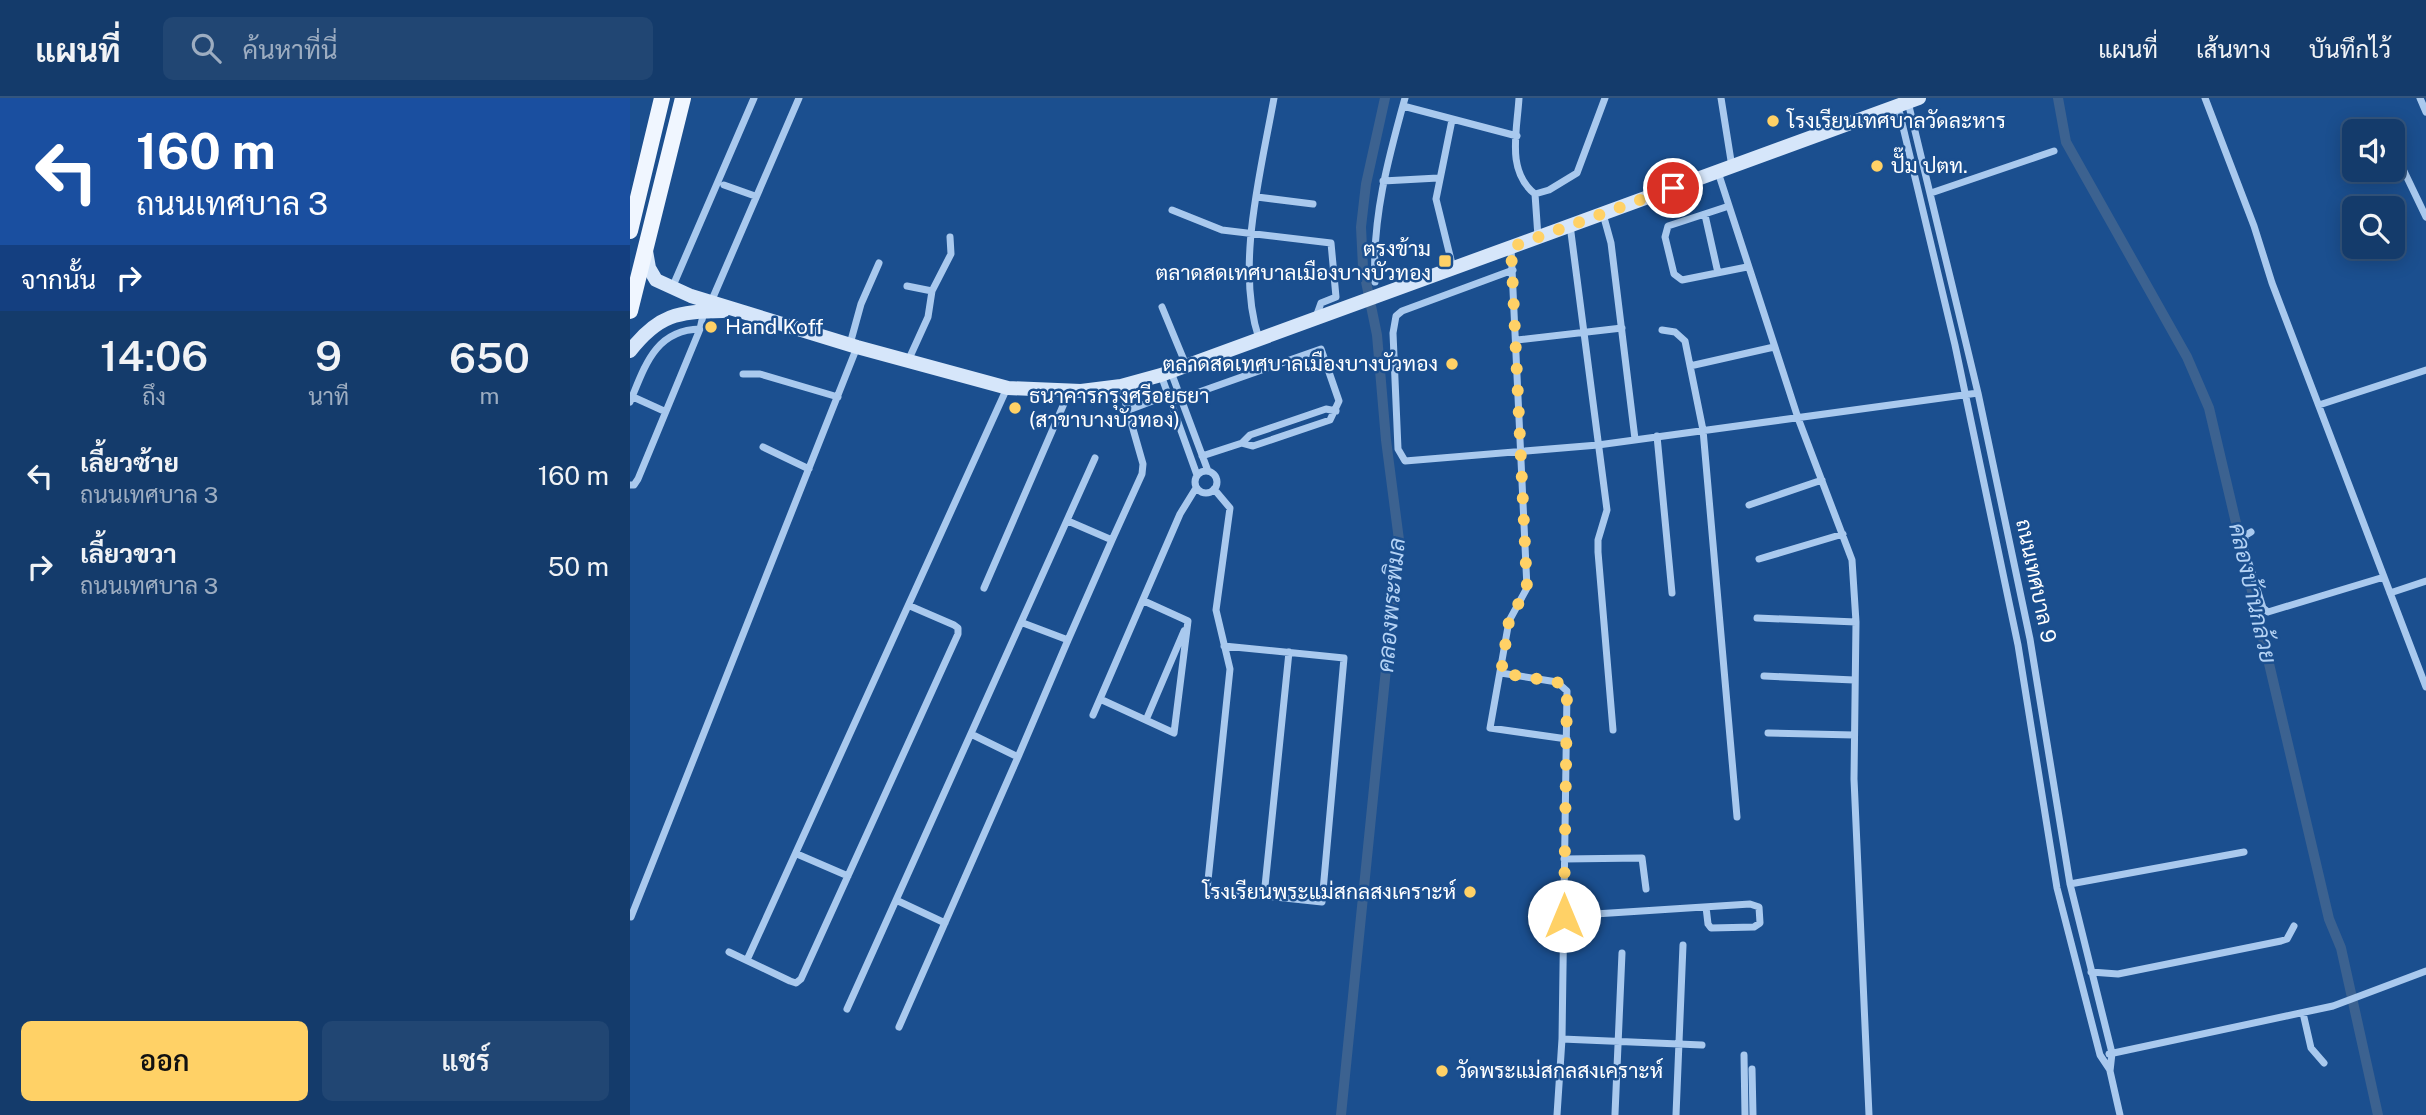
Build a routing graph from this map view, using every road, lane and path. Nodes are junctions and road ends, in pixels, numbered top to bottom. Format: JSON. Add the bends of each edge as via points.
{"nodes":[{"id":1,"x":662,"y":98,"type":"edge"},
{"id":2,"x":682,"y":98,"type":"edge"},
{"id":3,"x":754,"y":98,"type":"edge"},
{"id":4,"x":799,"y":98,"type":"edge"},
{"id":5,"x":1274,"y":98,"type":"edge"},
{"id":6,"x":1519,"y":98,"type":"edge"},
{"id":7,"x":1605,"y":98,"type":"edge"},
{"id":8,"x":1721,"y":98,"type":"edge"},
{"id":9,"x":2205,"y":98,"type":"edge"},
{"id":10,"x":2423,"y":101,"type":"edge"},
{"id":11,"x":1404,"y":102,"type":"edge"},
{"id":12,"x":1908,"y":102,"type":"edge"},
{"id":13,"x":2426,"y":112,"type":"edge"},
{"id":14,"x":1452,"y":120,"type":"junction"},
{"id":15,"x":1517,"y":136,"type":"junction"},
{"id":16,"x":2054,"y":151,"type":"dead end"},
{"id":17,"x":1726,"y":170,"type":"junction"},
{"id":18,"x":2405,"y":173,"type":"edge"},
{"id":19,"x":1438,"y":178,"type":"junction"},
{"id":20,"x":1383,"y":181,"type":"junction"},
{"id":21,"x":724,"y":185,"type":"dead end"},
{"id":22,"x":1931,"y":193,"type":"junction"},
{"id":23,"x":1535,"y":194,"type":"junction"},
{"id":24,"x":755,"y":196,"type":"junction"},
{"id":25,"x":1257,"y":197,"type":"junction"},
{"id":26,"x":1313,"y":204,"type":"dead end"},
{"id":27,"x":1729,"y":206,"type":"junction"},
{"id":28,"x":1172,"y":210,"type":"dead end"},
{"id":29,"x":1603,"y":214,"type":"junction"},
{"id":30,"x":1705,"y":215,"type":"junction"},
{"id":31,"x":2426,"y":217,"type":"edge"},
{"id":32,"x":1570,"y":225,"type":"junction"},
{"id":33,"x":630,"y":231,"type":"edge"},
{"id":34,"x":1253,"y":234,"type":"junction"},
{"id":35,"x":950,"y":237,"type":"dead end"},
{"id":36,"x":1538,"y":237,"type":"junction"},
{"id":37,"x":1511,"y":247,"type":"junction"},
{"id":38,"x":646,"y":250,"type":"junction"},
{"id":39,"x":879,"y":263,"type":"dead end"},
{"id":40,"x":1747,"y":267,"type":"junction"},
{"id":41,"x":1453,"y":268,"type":"junction"},
{"id":42,"x":1513,"y":270,"type":"junction"},
{"id":43,"x":1718,"y":273,"type":"junction"},
{"id":44,"x":1375,"y":282,"type":"dead end"},
{"id":45,"x":907,"y":286,"type":"dead end"},
{"id":46,"x":671,"y":288,"type":"junction"},
{"id":47,"x":932,"y":291,"type":"junction"},
{"id":48,"x":707,"y":307,"type":"junction"},
{"id":49,"x":1162,"y":307,"type":"dead end"},
{"id":50,"x":630,"y":311,"type":"edge"},
{"id":51,"x":1316,"y":318,"type":"junction"},
{"id":52,"x":700,"y":328,"type":"junction"},
{"id":53,"x":1622,"y":328,"type":"junction"},
{"id":54,"x":1662,"y":330,"type":"dead end"},
{"id":55,"x":1584,"y":331,"type":"junction"},
{"id":56,"x":1259,"y":339,"type":"junction"},
{"id":57,"x":1517,"y":340,"type":"junction"},
{"id":58,"x":854,"y":346,"type":"junction"},
{"id":59,"x":1774,"y":347,"type":"junction"},
{"id":60,"x":630,"y":351,"type":"edge"},
{"id":61,"x":908,"y":361,"type":"junction"},
{"id":62,"x":1186,"y":366,"type":"junction"},
{"id":63,"x":1690,"y":366,"type":"junction"},
{"id":64,"x":2426,"y":370,"type":"edge"},
{"id":65,"x":1166,"y":373,"type":"junction"},
{"id":66,"x":743,"y":374,"type":"dead end"},
{"id":67,"x":1121,"y":386,"type":"junction"},
{"id":68,"x":1008,"y":388,"type":"junction"},
{"id":69,"x":1069,"y":392,"type":"junction"},
{"id":70,"x":1978,"y":393,"type":"junction"},
{"id":71,"x":1180,"y":395,"type":"junction"},
{"id":72,"x":1966,"y":396,"type":"junction"},
{"id":73,"x":838,"y":397,"type":"junction"},
{"id":74,"x":631,"y":398,"type":"edge"},
{"id":75,"x":1170,"y":398,"type":"junction"},
{"id":76,"x":2319,"y":405,"type":"junction"},
{"id":77,"x":664,"y":411,"type":"junction"},
{"id":78,"x":1126,"y":411,"type":"junction"},
{"id":79,"x":1336,"y":411,"type":"junction"},
{"id":80,"x":1798,"y":418,"type":"junction"},
{"id":81,"x":1290,"y":422,"type":"junction"},
{"id":82,"x":1703,"y":430,"type":"junction"},
{"id":83,"x":1294,"y":432,"type":"junction"},
{"id":84,"x":1657,"y":436,"type":"junction"},
{"id":85,"x":1635,"y":439,"type":"junction"},
{"id":86,"x":1242,"y":443,"type":"junction"},
{"id":87,"x":1598,"y":445,"type":"junction"},
{"id":88,"x":763,"y":447,"type":"dead end"},
{"id":89,"x":1522,"y":452,"type":"junction"},
{"id":90,"x":1202,"y":456,"type":"junction"},
{"id":91,"x":1096,"y":458,"type":"dead end"},
{"id":92,"x":809,"y":469,"type":"junction"},
{"id":93,"x":1208,"y":471,"type":"junction"},
{"id":94,"x":1198,"y":475,"type":"junction"},
{"id":95,"x":1822,"y":480,"type":"junction"},
{"id":96,"x":630,"y":485,"type":"edge"},
{"id":97,"x":1196,"y":488,"type":"junction"},
{"id":98,"x":1214,"y":489,"type":"junction"},
{"id":99,"x":1749,"y":505,"type":"dead end"},
{"id":100,"x":1068,"y":521,"type":"junction"},
{"id":101,"x":2251,"y":532,"type":"dead end"},
{"id":102,"x":1843,"y":534,"type":"junction"},
{"id":103,"x":1112,"y":540,"type":"junction"},
{"id":104,"x":1759,"y":559,"type":"dead end"},
{"id":105,"x":2384,"y":577,"type":"junction"},
{"id":106,"x":2426,"y":581,"type":"edge"},
{"id":107,"x":984,"y":588,"type":"dead end"},
{"id":108,"x":1672,"y":593,"type":"dead end"},
{"id":109,"x":2390,"y":593,"type":"junction"},
{"id":110,"x":1144,"y":601,"type":"junction"},
{"id":111,"x":910,"y":606,"type":"junction"},
{"id":112,"x":1757,"y":618,"type":"dead end"},
{"id":113,"x":1188,"y":621,"type":"junction"},
{"id":114,"x":1023,"y":622,"type":"junction"},
{"id":115,"x":1856,"y":622,"type":"junction"},
{"id":116,"x":1068,"y":640,"type":"junction"},
{"id":117,"x":1224,"y":646,"type":"junction"},
{"id":118,"x":1289,"y":652,"type":"junction"},
{"id":119,"x":1501,"y":673,"type":"junction"},
{"id":120,"x":1764,"y":676,"type":"dead end"},
{"id":121,"x":1854,"y":680,"type":"junction"},
{"id":122,"x":2426,"y":687,"type":"edge"},
{"id":123,"x":1100,"y":699,"type":"junction"},
{"id":124,"x":1093,"y":715,"type":"dead end"},
{"id":125,"x":1146,"y":720,"type":"junction"},
{"id":126,"x":1613,"y":730,"type":"dead end"},
{"id":127,"x":1768,"y":733,"type":"dead end"},
{"id":128,"x":971,"y":734,"type":"junction"},
{"id":129,"x":1854,"y":735,"type":"junction"},
{"id":130,"x":1567,"y":739,"type":"junction"},
{"id":131,"x":1018,"y":757,"type":"junction"},
{"id":132,"x":1737,"y":817,"type":"dead end"},
{"id":133,"x":2244,"y":852,"type":"dead end"},
{"id":134,"x":797,"y":854,"type":"junction"},
{"id":135,"x":1564,"y":859,"type":"junction"},
{"id":136,"x":848,"y":876,"type":"junction"},
{"id":137,"x":2070,"y":884,"type":"junction"},
{"id":138,"x":1646,"y":889,"type":"dead end"},
{"id":139,"x":1264,"y":896,"type":"junction"},
{"id":140,"x":896,"y":900,"type":"junction"},
{"id":141,"x":1706,"y":907,"type":"junction"},
{"id":142,"x":1564,"y":916,"type":"junction"},
{"id":143,"x":631,"y":917,"type":"edge"},
{"id":144,"x":945,"y":923,"type":"junction"},
{"id":145,"x":2294,"y":926,"type":"dead end"},
{"id":146,"x":1683,"y":944,"type":"dead end"},
{"id":147,"x":729,"y":952,"type":"dead end"},
{"id":148,"x":1622,"y":953,"type":"dead end"},
{"id":149,"x":747,"y":960,"type":"junction"},
{"id":150,"x":2091,"y":972,"type":"junction"},
{"id":151,"x":2425,"y":974,"type":"edge"},
{"id":152,"x":847,"y":1009,"type":"dead end"},
{"id":153,"x":2303,"y":1013,"type":"junction"},
{"id":154,"x":899,"y":1027,"type":"dead end"},
{"id":155,"x":1562,"y":1039,"type":"junction"},
{"id":156,"x":1620,"y":1043,"type":"junction"},
{"id":157,"x":1679,"y":1044,"type":"junction"},
{"id":158,"x":1702,"y":1045,"type":"dead end"},
{"id":159,"x":2112,"y":1053,"type":"junction"},
{"id":160,"x":1744,"y":1055,"type":"dead end"},
{"id":161,"x":2100,"y":1055,"type":"junction"},
{"id":162,"x":2325,"y":1063,"type":"dead end"},
{"id":163,"x":1752,"y":1069,"type":"dead end"},
{"id":164,"x":2110,"y":1071,"type":"junction"},
{"id":165,"x":1615,"y":1114,"type":"edge"},
{"id":166,"x":1557,"y":1115,"type":"edge"},
{"id":167,"x":1676,"y":1115,"type":"edge"},
{"id":168,"x":1745,"y":1115,"type":"edge"},
{"id":169,"x":1753,"y":1115,"type":"edge"},
{"id":170,"x":1870,"y":1115,"type":"edge"},
{"id":171,"x":2120,"y":1115,"type":"edge"}],
"edges":[{"from":1,"to":33,"type":"main road"},
{"from":2,"to":38,"type":"main road"},
{"from":3,"to":46,"type":"street"},
{"from":4,"to":24,"type":"street"},
{"from":5,"to":25,"type":"street"},
{"from":6,"to":15,"type":"street"},
{"from":7,"to":23,"type":"street","via":[[1577,173]]},
{"from":8,"to":17,"type":"street"},
{"from":9,"to":76,"type":"street"},
{"from":10,"to":13,"type":"street"},
{"from":11,"to":14,"type":"street"},
{"from":11,"to":20,"type":"street"},
{"from":12,"to":17,"type":"main road"},
{"from":12,"to":22,"type":"street","name":"ถนนเทศบาล 9"},
{"from":12,"to":72,"type":"street","name":"ถนนเทศบาล 9"},
{"from":14,"to":15,"type":"street"},
{"from":14,"to":19,"type":"street"},
{"from":15,"to":23,"type":"street","via":[[1518,176]]},
{"from":16,"to":22,"type":"street"},
{"from":17,"to":27,"type":"street"},
{"from":17,"to":29,"type":"main road"},
{"from":18,"to":31,"type":"street"},
{"from":19,"to":20,"type":"street"},
{"from":19,"to":41,"type":"street","via":[[1438,212]]},
{"from":20,"to":44,"type":"street","via":[[1374,231]]},
{"from":21,"to":24,"type":"street"},
{"from":22,"to":70,"type":"street","name":"ถนนเทศบาล 9"},
{"from":23,"to":36,"type":"street"},
{"from":24,"to":48,"type":"street"},
{"from":25,"to":26,"type":"street"},
{"from":25,"to":34,"type":"street"},
{"from":27,"to":30,"type":"street"},
{"from":27,"to":40,"type":"street"},
{"from":28,"to":34,"type":"street","via":[[1222,230]]},
{"from":29,"to":32,"type":"main road"},
{"from":29,"to":53,"type":"street"},
{"from":30,"to":43,"type":"street"},
{"from":30,"to":43,"type":"street","via":[[1672,223],[1665,237],[1678,279]]},
{"from":32,"to":36,"type":"main road"},
{"from":32,"to":55,"type":"street"},
{"from":34,"to":51,"type":"street","via":[[1331,243],[1336,297],[1321,303]]},
{"from":34,"to":56,"type":"street","via":[[1250,303]]},
{"from":35,"to":47,"type":"street","via":[[951,254]]},
{"from":36,"to":37,"type":"main road"},
{"from":37,"to":41,"type":"main road"},
{"from":37,"to":42,"type":"street"},
{"from":38,"to":46,"type":"main road","via":[[652,275]]},
{"from":38,"to":50,"type":"main road"},
{"from":39,"to":58,"type":"street","via":[[861,304]]},
{"from":40,"to":43,"type":"street"},
{"from":40,"to":59,"type":"street"},
{"from":41,"to":51,"type":"main road"},
{"from":42,"to":57,"type":"street"},
{"from":42,"to":89,"type":"street","via":[[1396,316],[1398,449],[1405,461],[1413,462]]},
{"from":45,"to":47,"type":"street"},
{"from":46,"to":48,"type":"main road"},
{"from":47,"to":61,"type":"street","via":[[928,317]]},
{"from":48,"to":52,"type":"street"},
{"from":48,"to":58,"type":"main road","via":[[738,311]]},
{"from":48,"to":60,"type":"main road","via":[[659,321]]},
{"from":49,"to":62,"type":"street"},
{"from":51,"to":56,"type":"main road"},
{"from":52,"to":74,"type":"street","via":[[669,336],[649,360]]},
{"from":52,"to":77,"type":"street"},
{"from":53,"to":55,"type":"street"},
{"from":53,"to":85,"type":"street"},
{"from":54,"to":63,"type":"street","via":[[1675,331],[1685,341]]},
{"from":55,"to":57,"type":"street"},
{"from":55,"to":87,"type":"street"},
{"from":56,"to":62,"type":"main road"},
{"from":57,"to":89,"type":"street"},
{"from":58,"to":61,"type":"main road"},
{"from":58,"to":73,"type":"street"},
{"from":59,"to":63,"type":"street"},
{"from":59,"to":80,"type":"street"},
{"from":61,"to":68,"type":"main road"},
{"from":62,"to":65,"type":"main road"},
{"from":63,"to":82,"type":"street"},
{"from":64,"to":76,"type":"street"},
{"from":65,"to":67,"type":"main road"},
{"from":65,"to":71,"type":"street"},
{"from":65,"to":75,"type":"street"},
{"from":66,"to":73,"type":"street","via":[[760,374]]},
{"from":67,"to":69,"type":"main road"},
{"from":67,"to":78,"type":"street"},
{"from":68,"to":69,"type":"main road"},
{"from":68,"to":111,"type":"street"},
{"from":69,"to":107,"type":"street"},
{"from":70,"to":72,"type":"street"},
{"from":70,"to":137,"type":"street","name":"ถนนเทศบาล 9","via":[[2031,639]]},
{"from":71,"to":75,"type":"street"},
{"from":71,"to":79,"type":"street","via":[[1321,349],[1338,396]]},
{"from":71,"to":90,"type":"street"},
{"from":72,"to":80,"type":"street"},
{"from":72,"to":161,"type":"street","name":"ถนนเทศบาล 9","via":[[2018,645],[2057,888]]},
{"from":73,"to":92,"type":"street"},
{"from":74,"to":77,"type":"street"},
{"from":75,"to":78,"type":"street"},
{"from":75,"to":94,"type":"street"},
{"from":76,"to":105,"type":"street"},
{"from":77,"to":96,"type":"street","via":[[638,479]]},
{"from":78,"to":103,"type":"street","via":[[1142,474]]},
{"from":79,"to":81,"type":"street","via":[[1326,409]]},
{"from":79,"to":83,"type":"street","via":[[1330,420]]},
{"from":80,"to":82,"type":"street"},
{"from":80,"to":95,"type":"street"},
{"from":81,"to":83,"type":"street"},
{"from":81,"to":86,"type":"street","via":[[1250,435]]},
{"from":82,"to":84,"type":"street"},
{"from":82,"to":132,"type":"street"},
{"from":83,"to":86,"type":"street","via":[[1253,446]]},
{"from":84,"to":85,"type":"street"},
{"from":84,"to":108,"type":"street"},
{"from":85,"to":87,"type":"street"},
{"from":86,"to":90,"type":"street"},
{"from":87,"to":89,"type":"street"},
{"from":87,"to":126,"type":"street","via":[[1607,510],[1598,552]]},
{"from":88,"to":92,"type":"street"},
{"from":89,"to":119,"type":"street","via":[[1527,588],[1509,621]]},
{"from":90,"to":93,"type":"street"},
{"from":91,"to":100,"type":"street"},
{"from":92,"to":143,"type":"street"},
{"from":93,"to":94,"type":"street"},
{"from":93,"to":98,"type":"street","via":[[1217,479]]},
{"from":94,"to":97,"type":"street"},
{"from":95,"to":99,"type":"street"},
{"from":95,"to":102,"type":"street"},
{"from":97,"to":98,"type":"street","via":[[1205,493]]},
{"from":97,"to":110,"type":"street","via":[[1180,514]]},
{"from":98,"to":117,"type":"street","via":[[1230,508],[1216,610]]},
{"from":100,"to":103,"type":"street"},
{"from":100,"to":114,"type":"street"},
{"from":101,"to":105,"type":"street","via":[[2243,544],[2267,612]]},
{"from":102,"to":104,"type":"street"},
{"from":102,"to":115,"type":"street","via":[[1852,560]]},
{"from":103,"to":116,"type":"street"},
{"from":105,"to":109,"type":"street"},
{"from":106,"to":109,"type":"street"},
{"from":109,"to":122,"type":"street"},
{"from":110,"to":113,"type":"street"},
{"from":110,"to":123,"type":"street"},
{"from":111,"to":134,"type":"street"},
{"from":111,"to":136,"type":"street","via":[[954,625],[958,634]]},
{"from":112,"to":115,"type":"street"},
{"from":113,"to":125,"type":"street"},
{"from":113,"to":125,"type":"street","via":[[1174,733]]},
{"from":114,"to":116,"type":"street"},
{"from":114,"to":128,"type":"street"},
{"from":115,"to":121,"type":"street"},
{"from":116,"to":131,"type":"street"},
{"from":117,"to":118,"type":"street"},
{"from":117,"to":139,"type":"street","via":[[1230,669],[1208,890]]},
{"from":118,"to":139,"type":"street"},
{"from":118,"to":139,"type":"street","via":[[1344,658],[1322,902]]},
{"from":119,"to":130,"type":"street","via":[[1564,686]]},
{"from":119,"to":130,"type":"street","via":[[1490,728]]},
{"from":120,"to":121,"type":"street"},
{"from":121,"to":129,"type":"street"},
{"from":123,"to":124,"type":"street"},
{"from":123,"to":125,"type":"street"},
{"from":127,"to":129,"type":"street"},
{"from":128,"to":131,"type":"street"},
{"from":128,"to":140,"type":"street"},
{"from":129,"to":170,"type":"street"},
{"from":130,"to":135,"type":"street"},
{"from":131,"to":144,"type":"street"},
{"from":133,"to":137,"type":"street"},
{"from":134,"to":136,"type":"street"},
{"from":134,"to":149,"type":"street"},
{"from":135,"to":138,"type":"street","via":[[1642,858]]},
{"from":135,"to":142,"type":"street"},
{"from":136,"to":149,"type":"street","via":[[801,979],[796,983]]},
{"from":137,"to":150,"type":"street","name":"ถนนเทศบาล 9"},
{"from":140,"to":144,"type":"street"},
{"from":140,"to":152,"type":"street"},
{"from":141,"to":141,"type":"street","via":[[1756,905],[1760,923],[1712,928]]},
{"from":141,"to":142,"type":"street"},
{"from":142,"to":155,"type":"street"},
{"from":144,"to":154,"type":"street"},
{"from":145,"to":150,"type":"street","via":[[2281,941],[2118,974]]},
{"from":146,"to":157,"type":"street"},
{"from":147,"to":149,"type":"street"},
{"from":148,"to":156,"type":"street"},
{"from":150,"to":159,"type":"street","name":"ถนนเทศบาล 9"},
{"from":151,"to":153,"type":"street","via":[[2349,1002]]},
{"from":153,"to":159,"type":"street"},
{"from":153,"to":162,"type":"street","via":[[2311,1048]]},
{"from":155,"to":156,"type":"street"},
{"from":155,"to":166,"type":"street"},
{"from":156,"to":157,"type":"street"},
{"from":156,"to":165,"type":"street"},
{"from":157,"to":158,"type":"street"},
{"from":157,"to":167,"type":"street"},
{"from":159,"to":161,"type":"street"},
{"from":159,"to":164,"type":"street","name":"ถนนเทศบาล 9"},
{"from":160,"to":168,"type":"street"},
{"from":161,"to":164,"type":"street","name":"ถนนเทศบาล 9"},
{"from":163,"to":169,"type":"street"},
{"from":164,"to":171,"type":"street","name":"ถนนเทศบาล 9"}]}
